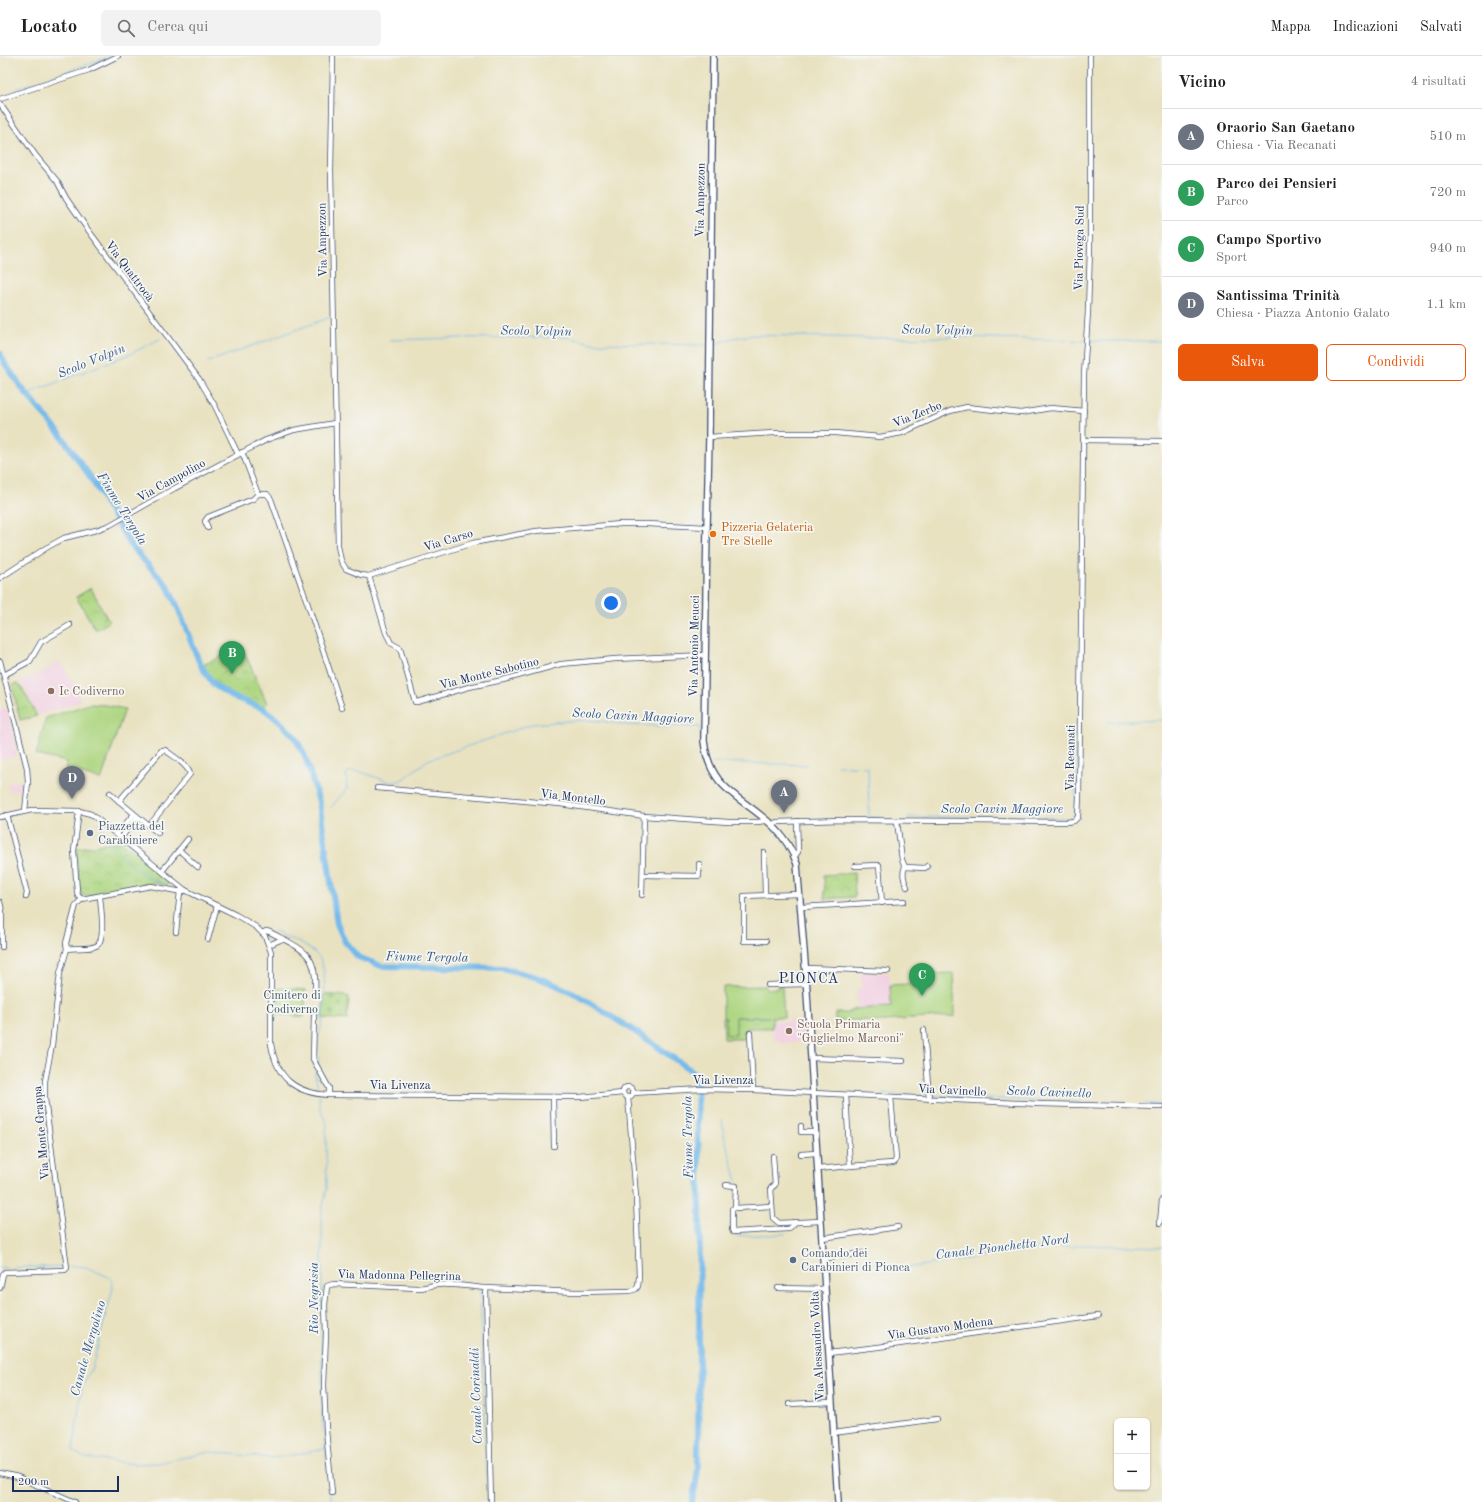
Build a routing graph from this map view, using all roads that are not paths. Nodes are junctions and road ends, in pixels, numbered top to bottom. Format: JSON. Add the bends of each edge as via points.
{"nodes":[{"id":1,"x":118,"y":56,"type":"edge"},
{"id":2,"x":333,"y":56,"type":"edge"},
{"id":3,"x":713,"y":56,"type":"edge"},
{"id":4,"x":1090,"y":56,"type":"edge"},
{"id":5,"x":0,"y":99,"type":"edge"},
{"id":6,"x":0,"y":104,"type":"edge"},
{"id":7,"x":710,"y":345,"type":"joint"},
{"id":8,"x":1084,"y":411,"type":"junction"},
{"id":9,"x":336,"y":423,"type":"junction"},
{"id":10,"x":709,"y":437,"type":"junction"},
{"id":11,"x":1084,"y":440,"type":"junction"},
{"id":12,"x":1162,"y":441,"type":"edge"},
{"id":13,"x":240,"y":453,"type":"junction"},
{"id":14,"x":258,"y":494,"type":"junction"},
{"id":15,"x":707,"y":527,"type":"junction"},
{"id":16,"x":208,"y":528,"type":"dead end"},
{"id":17,"x":369,"y":576,"type":"junction"},
{"id":18,"x":0,"y":578,"type":"edge"},
{"id":19,"x":70,"y":625,"type":"dead end"},
{"id":20,"x":705,"y":655,"type":"junction"},
{"id":21,"x":0,"y":661,"type":"edge"},
{"id":22,"x":4,"y":675,"type":"junction"},
{"id":23,"x":342,"y":708,"type":"dead end"},
{"id":24,"x":377,"y":788,"type":"dead end"},
{"id":25,"x":110,"y":793,"type":"dead end"},
{"id":26,"x":119,"y":801,"type":"junction"},
{"id":27,"x":25,"y":811,"type":"junction"},
{"id":28,"x":80,"y":811,"type":"junction"},
{"id":29,"x":7,"y":815,"type":"junction"},
{"id":30,"x":0,"y":816,"type":"edge"},
{"id":31,"x":136,"y":816,"type":"junction"},
{"id":32,"x":644,"y":816,"type":"junction"},
{"id":33,"x":765,"y":819,"type":"junction"},
{"id":34,"x":797,"y":821,"type":"junction"},
{"id":35,"x":897,"y":821,"type":"junction"},
{"id":36,"x":772,"y":824,"type":"junction"},
{"id":37,"x":149,"y":826,"type":"junction"},
{"id":38,"x":158,"y":833,"type":"dead end"},
{"id":39,"x":119,"y":836,"type":"junction"},
{"id":40,"x":188,"y":839,"type":"dead end"},
{"id":41,"x":179,"y":850,"type":"junction"},
{"id":42,"x":764,"y":852,"type":"dead end"},
{"id":43,"x":795,"y":856,"type":"junction"},
{"id":44,"x":699,"y":864,"type":"dead end"},
{"id":45,"x":855,"y":866,"type":"dead end"},
{"id":46,"x":927,"y":866,"type":"dead end"},
{"id":47,"x":198,"y":867,"type":"dead end"},
{"id":48,"x":905,"y":867,"type":"junction"},
{"id":49,"x":162,"y":871,"type":"junction"},
{"id":50,"x":643,"y":875,"type":"junction"},
{"id":51,"x":907,"y":887,"type":"dead end"},
{"id":52,"x":183,"y":891,"type":"junction"},
{"id":53,"x":800,"y":894,"type":"junction"},
{"id":54,"x":642,"y":895,"type":"dead end"},
{"id":55,"x":765,"y":895,"type":"junction"},
{"id":56,"x":26,"y":897,"type":"dead end"},
{"id":57,"x":100,"y":897,"type":"junction"},
{"id":58,"x":82,"y":899,"type":"junction"},
{"id":59,"x":904,"y":901,"type":"dead end"},
{"id":60,"x":0,"y":902,"type":"edge"},
{"id":61,"x":882,"y":902,"type":"junction"},
{"id":62,"x":217,"y":906,"type":"junction"},
{"id":63,"x":802,"y":907,"type":"junction"},
{"id":64,"x":176,"y":932,"type":"dead end"},
{"id":65,"x":262,"y":932,"type":"junction"},
{"id":66,"x":208,"y":938,"type":"dead end"},
{"id":67,"x":286,"y":940,"type":"junction"},
{"id":68,"x":766,"y":941,"type":"dead end"},
{"id":69,"x":269,"y":945,"type":"junction"},
{"id":70,"x":2,"y":947,"type":"dead end"},
{"id":71,"x":67,"y":950,"type":"junction"},
{"id":72,"x":806,"y":968,"type":"junction"},
{"id":73,"x":888,"y":971,"type":"dead end"},
{"id":74,"x":806,"y":984,"type":"junction"},
{"id":75,"x":768,"y":985,"type":"dead end"},
{"id":76,"x":315,"y":994,"type":"dead end"},
{"id":77,"x":314,"y":1016,"type":"dead end"},
{"id":78,"x":924,"y":1030,"type":"dead end"},
{"id":79,"x":750,"y":1034,"type":"dead end"},
{"id":80,"x":811,"y":1058,"type":"junction"},
{"id":81,"x":903,"y":1061,"type":"dead end"},
{"id":82,"x":753,"y":1090,"type":"junction"},
{"id":83,"x":623,"y":1093,"type":"junction"},
{"id":84,"x":632,"y":1093,"type":"junction"},
{"id":85,"x":814,"y":1093,"type":"junction"},
{"id":86,"x":329,"y":1095,"type":"junction"},
{"id":87,"x":846,"y":1095,"type":"junction"},
{"id":88,"x":553,"y":1097,"type":"junction"},
{"id":89,"x":628,"y":1097,"type":"junction"},
{"id":90,"x":891,"y":1097,"type":"junction"},
{"id":91,"x":929,"y":1099,"type":"junction"},
{"id":92,"x":1162,"y":1107,"type":"edge"},
{"id":93,"x":801,"y":1126,"type":"dead end"},
{"id":94,"x":815,"y":1132,"type":"junction"},
{"id":95,"x":554,"y":1146,"type":"dead end"},
{"id":96,"x":817,"y":1153,"type":"junction"},
{"id":97,"x":801,"y":1154,"type":"dead end"},
{"id":98,"x":773,"y":1156,"type":"dead end"},
{"id":99,"x":850,"y":1166,"type":"junction"},
{"id":100,"x":818,"y":1169,"type":"junction"},
{"id":101,"x":726,"y":1185,"type":"dead end"},
{"id":102,"x":1162,"y":1200,"type":"edge"},
{"id":103,"x":772,"y":1206,"type":"junction"},
{"id":104,"x":735,"y":1208,"type":"junction"},
{"id":105,"x":821,"y":1221,"type":"junction"},
{"id":106,"x":794,"y":1222,"type":"junction"},
{"id":107,"x":1160,"y":1223,"type":"dead end"},
{"id":108,"x":898,"y":1227,"type":"dead end"},
{"id":109,"x":822,"y":1238,"type":"junction"},
{"id":110,"x":862,"y":1253,"type":"dead end"},
{"id":111,"x":823,"y":1259,"type":"junction"},
{"id":112,"x":0,"y":1288,"type":"edge"},
{"id":113,"x":486,"y":1288,"type":"junction"},
{"id":114,"x":778,"y":1288,"type":"dead end"},
{"id":115,"x":825,"y":1290,"type":"junction"},
{"id":116,"x":1098,"y":1316,"type":"dead end"},
{"id":117,"x":829,"y":1353,"type":"junction"},
{"id":118,"x":832,"y":1402,"type":"junction"},
{"id":119,"x":789,"y":1404,"type":"dead end"},
{"id":120,"x":937,"y":1419,"type":"dead end"},
{"id":121,"x":834,"y":1433,"type":"junction"},
{"id":122,"x":0,"y":1473,"type":"edge"},
{"id":123,"x":332,"y":1493,"type":"dead end"},
{"id":124,"x":75,"y":1502,"type":"edge"},
{"id":125,"x":491,"y":1502,"type":"edge"},
{"id":126,"x":838,"y":1502,"type":"edge"}],
"edges":[{"from":1,"to":5,"type":"street","via":[[89,70]]},
{"from":2,"to":9,"type":"street","name":"Via Ampezzon","via":[[331,170]]},
{"from":3,"to":7,"type":"main road","name":"Via Ampezzon"},
{"from":4,"to":8,"type":"street","name":"Via Piovega Sud","via":[[1090,244]]},
{"from":6,"to":13,"type":"street","name":"Via Quattrocà","via":[[36,156],[57,181],[90,233],[199,379]]},
{"from":7,"to":10,"type":"main road","name":"Via Antonio Meucci"},
{"from":8,"to":10,"type":"street","name":"Via Zerbo","via":[[1051,408],[1021,414],[967,407],[950,411],[902,433],[880,437],[835,433],[774,433]]},
{"from":8,"to":11,"type":"street","name":"Via Piovega Sud"},
{"from":9,"to":13,"type":"street","name":"Via Campolino","via":[[281,434]]},
{"from":9,"to":17,"type":"street","via":[[338,546],[341,561],[346,569]]},
{"from":10,"to":15,"type":"main road","name":"Via Antonio Meucci"},
{"from":11,"to":12,"type":"street"},
{"from":11,"to":35,"type":"street","name":"Via Recanati","via":[[1078,817],[1067,822]]},
{"from":13,"to":14,"type":"street","name":"Via Quattrocà"},
{"from":13,"to":18,"type":"street","name":"Via Campolino","via":[[120,520],[96,530],[64,538]]},
{"from":14,"to":16,"type":"street","via":[[253,499],[208,517],[205,522]]},
{"from":14,"to":23,"type":"street","via":[[267,494],[271,499]]},
{"from":15,"to":17,"type":"street","name":"Via Carso","via":[[634,524],[536,531],[473,543]]},
{"from":15,"to":20,"type":"main road","name":"Via Antonio Meucci"},
{"from":17,"to":20,"type":"street","name":"Via Monte Sabotino","via":[[386,633],[391,643],[400,648],[415,702],[561,664]]},
{"from":19,"to":22,"type":"street","via":[[41,642],[30,661]]},
{"from":20,"to":33,"type":"main road","name":"Via Antonio Meucci","via":[[704,741],[708,759],[715,775],[725,788]]},
{"from":21,"to":22,"type":"street"},
{"from":22,"to":27,"type":"street","via":[[27,768]]},
{"from":24,"to":32,"type":"street","name":"Via Montello","via":[[560,804]]},
{"from":25,"to":26,"type":"street"},
{"from":26,"to":31,"type":"street"},
{"from":26,"to":37,"type":"street","via":[[162,750],[182,764],[189,770],[189,776]]},
{"from":27,"to":28,"type":"street"},
{"from":27,"to":29,"type":"street"},
{"from":28,"to":39,"type":"street","via":[[96,817]]},
{"from":28,"to":58,"type":"street","via":[[74,851],[77,891]]},
{"from":29,"to":30,"type":"street"},
{"from":29,"to":56,"type":"street"},
{"from":31,"to":37,"type":"street"},
{"from":31,"to":39,"type":"street"},
{"from":32,"to":33,"type":"street","name":"Via Montello","via":[[728,822],[758,822]]},
{"from":32,"to":50,"type":"street"},
{"from":33,"to":36,"type":"main road","name":"Via Antonio Meucci"},
{"from":34,"to":35,"type":"street","name":"Via Recanati"},
{"from":34,"to":36,"type":"street","name":"Via Recanati"},
{"from":34,"to":43,"type":"street","via":[[798,852]]},
{"from":35,"to":48,"type":"street"},
{"from":36,"to":43,"type":"main road","name":"Via Antonio Meucci"},
{"from":37,"to":38,"type":"street"},
{"from":39,"to":49,"type":"street"},
{"from":40,"to":41,"type":"street"},
{"from":41,"to":47,"type":"street"},
{"from":41,"to":49,"type":"street"},
{"from":42,"to":55,"type":"street"},
{"from":43,"to":53,"type":"main road","name":"Via Antonio Meucci"},
{"from":44,"to":50,"type":"street","via":[[699,876]]},
{"from":45,"to":61,"type":"street","via":[[879,865]]},
{"from":46,"to":48,"type":"street"},
{"from":48,"to":51,"type":"street","via":[[903,870]]},
{"from":49,"to":52,"type":"street"},
{"from":50,"to":54,"type":"street"},
{"from":52,"to":57,"type":"street","via":[[151,886]]},
{"from":52,"to":62,"type":"street"},
{"from":52,"to":64,"type":"street"},
{"from":53,"to":55,"type":"street"},
{"from":53,"to":63,"type":"main road","name":"Via Antonio Meucci"},
{"from":55,"to":68,"type":"street","via":[[744,896],[744,940]]},
{"from":57,"to":58,"type":"street"},
{"from":57,"to":71,"type":"street","via":[[102,937],[99,944],[94,947]]},
{"from":58,"to":71,"type":"street","name":"Via Monte Grappa","via":[[76,905],[70,924]]},
{"from":59,"to":61,"type":"street"},
{"from":60,"to":70,"type":"street"},
{"from":61,"to":63,"type":"street"},
{"from":62,"to":65,"type":"street","via":[[249,922]]},
{"from":62,"to":66,"type":"street"},
{"from":63,"to":72,"type":"main road","name":"Via Antonio Meucci"},
{"from":65,"to":67,"type":"street","via":[[266,931]]},
{"from":65,"to":69,"type":"street"},
{"from":67,"to":69,"type":"street"},
{"from":67,"to":76,"type":"street","via":[[300,947],[311,959],[315,974]]},
{"from":69,"to":86,"type":"street","name":"Via Livenza","via":[[273,1059],[281,1074],[297,1088]]},
{"from":71,"to":112,"type":"street","name":"Via Monte Grappa","via":[[60,973],[45,1081],[45,1100],[67,1268],[5,1272]]},
{"from":72,"to":73,"type":"street"},
{"from":72,"to":74,"type":"main road","name":"Via Antonio Meucci"},
{"from":74,"to":75,"type":"street"},
{"from":74,"to":80,"type":"main road","name":"Via Antonio Meucci"},
{"from":77,"to":86,"type":"street","via":[[313,1059],[329,1088]]},
{"from":78,"to":91,"type":"street"},
{"from":79,"to":82,"type":"street"},
{"from":80,"to":81,"type":"street"},
{"from":80,"to":85,"type":"main road","name":"Via Antonio Meucci"},
{"from":82,"to":84,"type":"street","name":"Via Livenza","via":[[702,1089]]},
{"from":82,"to":85,"type":"street","name":"Via Livenza"},
{"from":83,"to":84,"type":"street","name":"Via Livenza","via":[[627,1087]]},
{"from":83,"to":88,"type":"street","name":"Via Livenza"},
{"from":83,"to":89,"type":"street"},
{"from":84,"to":89,"type":"street"},
{"from":85,"to":87,"type":"street","name":"Via Cavinello"},
{"from":85,"to":94,"type":"main road","name":"Via Alessandro Volta"},
{"from":86,"to":88,"type":"street","name":"Via Livenza"},
{"from":87,"to":90,"type":"street","name":"Via Cavinello"},
{"from":87,"to":99,"type":"street"},
{"from":88,"to":95,"type":"street"},
{"from":89,"to":113,"type":"street","name":"Via Madonna Pellegrina","via":[[636,1197],[639,1277],[636,1289],[576,1292]]},
{"from":90,"to":91,"type":"street","name":"Via Cavinello"},
{"from":90,"to":99,"type":"street","via":[[895,1162]]},
{"from":91,"to":92,"type":"street","name":"Via Cavinello"},
{"from":93,"to":94,"type":"street","via":[[802,1132]]},
{"from":94,"to":96,"type":"main road","name":"Via Alessandro Volta"},
{"from":96,"to":97,"type":"street"},
{"from":96,"to":100,"type":"main road","name":"Via Alessandro Volta"},
{"from":98,"to":103,"type":"street","via":[[775,1185],[771,1188]]},
{"from":99,"to":100,"type":"street"},
{"from":100,"to":105,"type":"main road","name":"Via Alessandro Volta"},
{"from":101,"to":104,"type":"street","via":[[736,1186]]},
{"from":102,"to":107,"type":"street"},
{"from":103,"to":104,"type":"street"},
{"from":103,"to":106,"type":"street","via":[[772,1216],[777,1222]]},
{"from":104,"to":106,"type":"street","via":[[732,1209],[732,1229],[735,1232],[788,1229]]},
{"from":105,"to":106,"type":"street"},
{"from":105,"to":109,"type":"main road","name":"Via Alessandro Volta"},
{"from":108,"to":109,"type":"street"},
{"from":109,"to":111,"type":"main road","name":"Via Alessandro Volta"},
{"from":110,"to":111,"type":"street"},
{"from":111,"to":115,"type":"main road","name":"Via Alessandro Volta"},
{"from":113,"to":123,"type":"street","name":"Via Madonna Pellegrina","via":[[436,1285],[422,1288],[333,1284],[327,1286],[324,1385]]},
{"from":113,"to":125,"type":"street"},
{"from":114,"to":115,"type":"street"},
{"from":115,"to":117,"type":"main road","name":"Via Alessandro Volta"},
{"from":116,"to":117,"type":"street","name":"Via Gustavo Modena"},
{"from":117,"to":118,"type":"main road","name":"Via Alessandro Volta"},
{"from":118,"to":119,"type":"street"},
{"from":118,"to":121,"type":"main road","name":"Via Alessandro Volta"},
{"from":120,"to":121,"type":"street"},
{"from":121,"to":126,"type":"main road","name":"Via Alessandro Volta"},
{"from":122,"to":124,"type":"street","via":[[18,1477]]}]}
